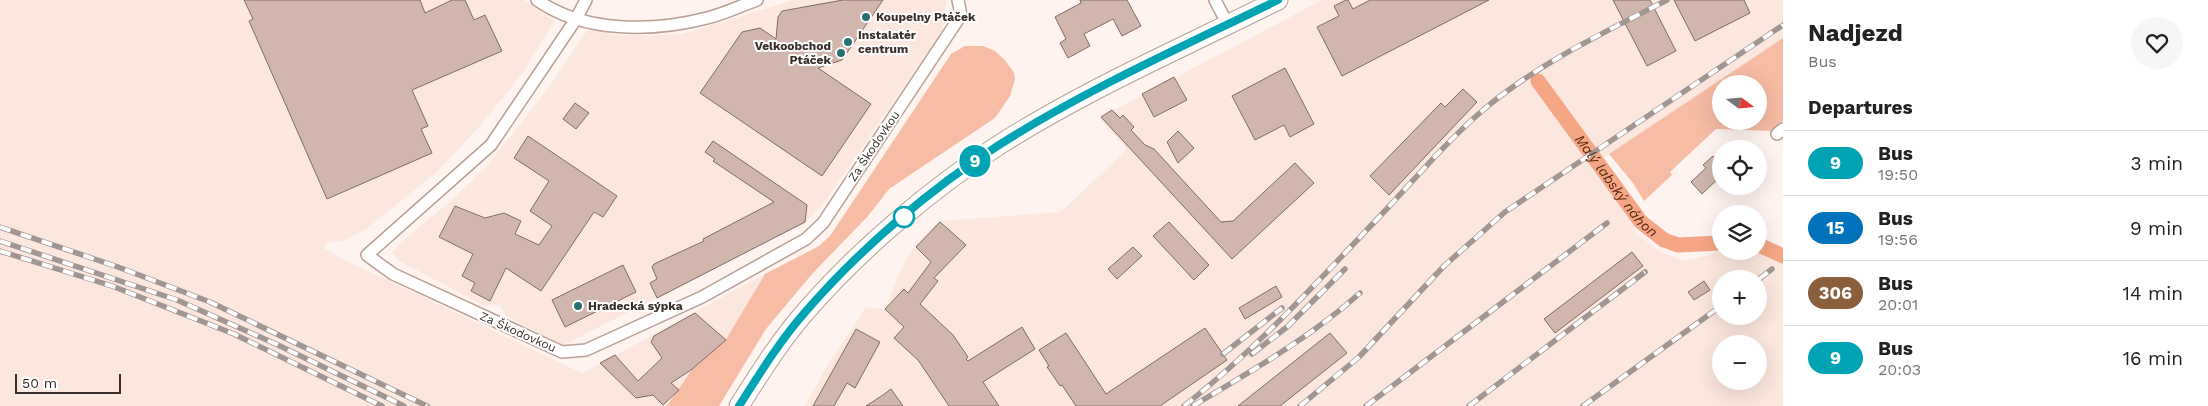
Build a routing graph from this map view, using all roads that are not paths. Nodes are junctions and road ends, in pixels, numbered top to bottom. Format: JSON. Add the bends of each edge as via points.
{"nodes":[{"id":1,"x":537,"y":0,"type":"edge"},
{"id":2,"x":586,"y":0,"type":"edge"},
{"id":3,"x":757,"y":0,"type":"edge"},
{"id":4,"x":958,"y":0,"type":"edge"},
{"id":5,"x":1215,"y":0,"type":"edge"},
{"id":6,"x":1278,"y":0,"type":"edge"},
{"id":7,"x":576,"y":19,"type":"junction"},
{"id":8,"x":1228,"y":25,"type":"junction"},
{"id":9,"x":739,"y":406,"type":"edge"}],
"edges":[{"from":1,"to":7,"type":"street"},
{"from":2,"to":7,"type":"street"},
{"from":3,"to":7,"type":"street","via":[[707,18],[650,27],[608,25]]},
{"from":4,"to":7,"type":"street","name":"Za Škodovkou","via":[[961,15],[941,47],[823,223],[806,239],[702,297],[586,350],[562,352],[393,274],[367,255],[491,144]]},
{"from":5,"to":8,"type":"street"},
{"from":6,"to":8,"type":"main road"},
{"from":8,"to":9,"type":"main road","via":[[1073,102],[999,145],[938,188],[811,305]]}]}
